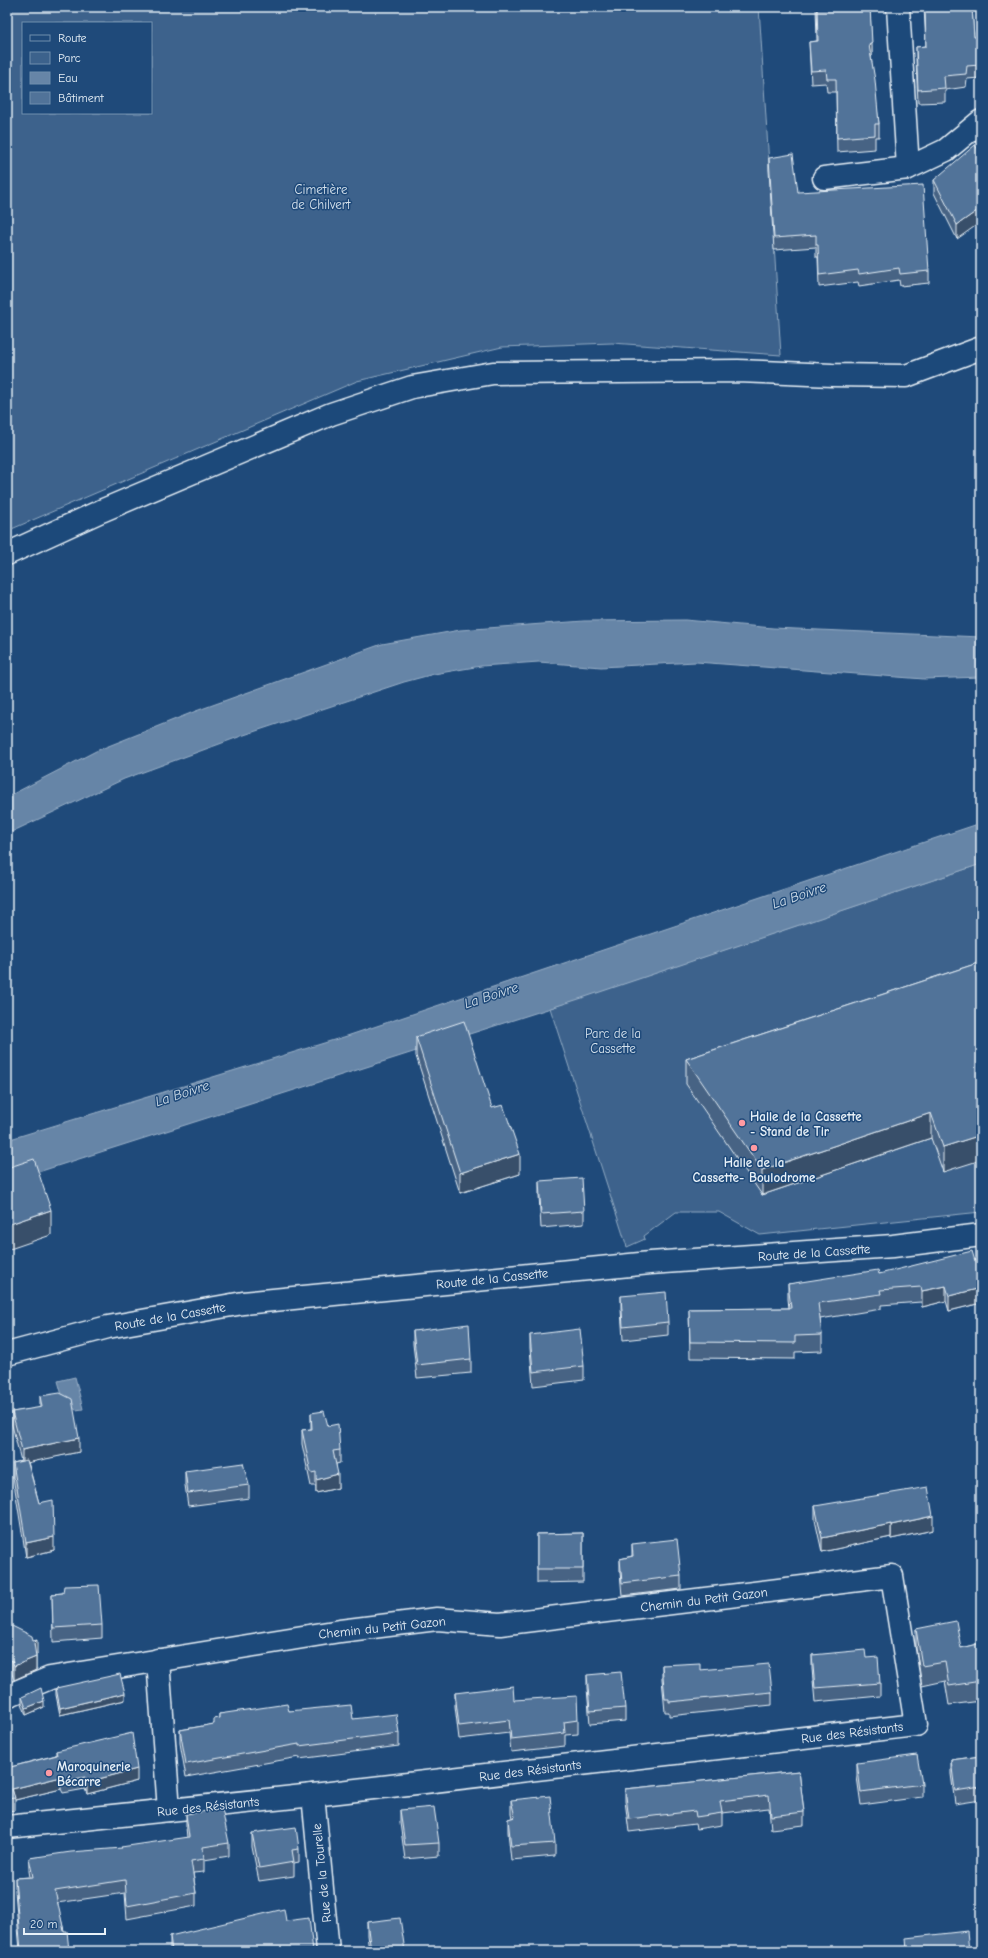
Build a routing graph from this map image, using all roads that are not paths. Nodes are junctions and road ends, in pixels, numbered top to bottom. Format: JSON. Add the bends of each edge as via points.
{"nodes":[{"id":1,"x":898,"y":7,"type":"edge"},
{"id":2,"x":981,"y":121,"type":"edge"},
{"id":3,"x":908,"y":168,"type":"junction"},
{"id":4,"x":824,"y":178,"type":"dead end"},
{"id":5,"x":981,"y":348,"type":"edge"},
{"id":6,"x":7,"y":554,"type":"edge"},
{"id":7,"x":981,"y":1235,"type":"edge"},
{"id":8,"x":7,"y":1354,"type":"edge"},
{"id":9,"x":893,"y":1588,"type":"joint"},
{"id":10,"x":158,"y":1660,"type":"junction"},
{"id":11,"x":7,"y":1696,"type":"edge"},
{"id":12,"x":313,"y":1795,"type":"junction"},
{"id":13,"x":169,"y":1810,"type":"junction"},
{"id":14,"x":7,"y":1827,"type":"edge"},
{"id":15,"x":328,"y":1951,"type":"edge"}],
"edges":[{"from":1,"to":3,"type":"street"},
{"from":2,"to":3,"type":"street","via":[[946,150]]},
{"from":3,"to":4,"type":"street"},
{"from":5,"to":6,"type":"street","via":[[906,376],[738,371],[493,373],[412,387],[331,414],[101,511]]},
{"from":7,"to":8,"type":"street","name":"Route de la Cassette","via":[[893,1246],[650,1263],[243,1302],[108,1328]]},
{"from":9,"to":10,"type":"street","name":"Chemin du Petit Gazon","via":[[892,1576],[500,1624],[437,1619],[340,1631]]},
{"from":9,"to":12,"type":"street","name":"Rue des Résistants","via":[[916,1725]]},
{"from":10,"to":11,"type":"street","name":"Chemin du Petit Gazon","via":[[50,1678]]},
{"from":10,"to":13,"type":"street"},
{"from":12,"to":13,"type":"street","name":"Rue des Résistants"},
{"from":12,"to":15,"type":"street","name":"Rue de la Tourelle"},
{"from":13,"to":14,"type":"street","name":"Rue des Résistants"}]}
